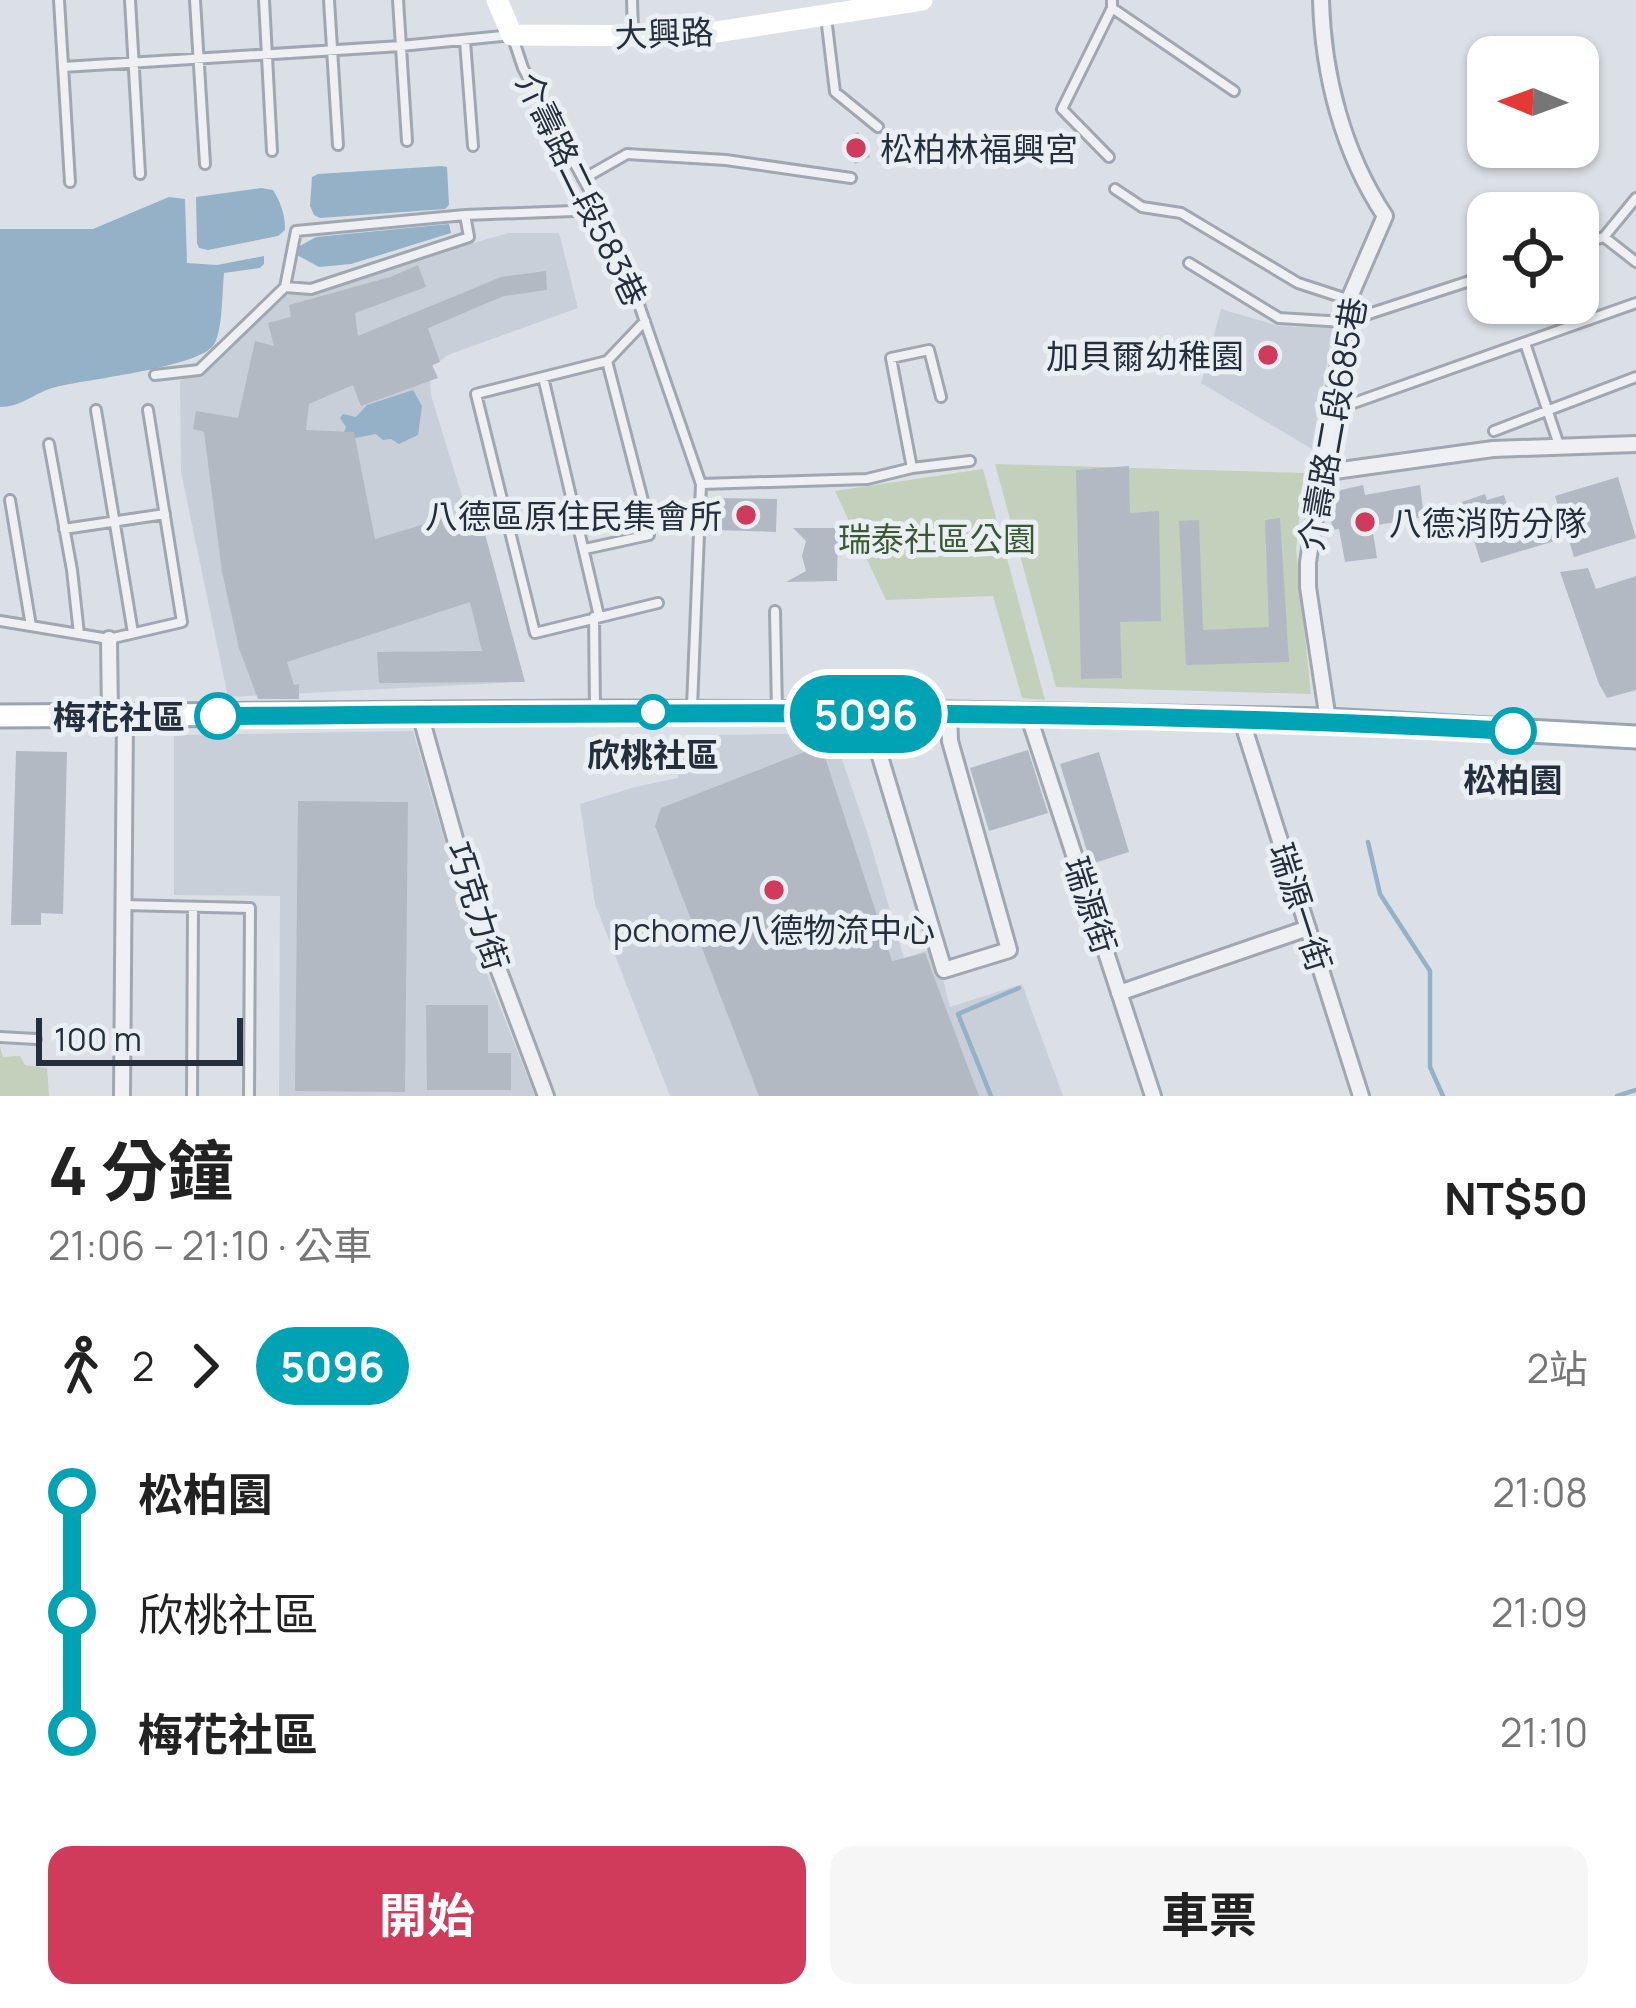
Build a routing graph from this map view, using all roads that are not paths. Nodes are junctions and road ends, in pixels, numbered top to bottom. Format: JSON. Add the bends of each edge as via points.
{"nodes":[{"id":1,"x":58,"y":0,"type":"edge"},
{"id":2,"x":130,"y":0,"type":"edge"},
{"id":3,"x":195,"y":0,"type":"edge"},
{"id":4,"x":264,"y":0,"type":"edge"},
{"id":5,"x":329,"y":0,"type":"edge"},
{"id":6,"x":398,"y":0,"type":"edge"},
{"id":7,"x":497,"y":0,"type":"edge"},
{"id":8,"x":632,"y":0,"type":"edge"},
{"id":9,"x":922,"y":0,"type":"edge"},
{"id":10,"x":1321,"y":0,"type":"edge"},
{"id":11,"x":1112,"y":4,"type":"edge"},
{"id":12,"x":826,"y":16,"type":"junction"},
{"id":13,"x":633,"y":34,"type":"junction"},
{"id":14,"x":512,"y":35,"type":"junction"},
{"id":15,"x":465,"y":40,"type":"junction"},
{"id":16,"x":401,"y":46,"type":"junction"},
{"id":17,"x":332,"y":50,"type":"junction"},
{"id":18,"x":267,"y":54,"type":"junction"},
{"id":19,"x":198,"y":58,"type":"junction"},
{"id":20,"x":132,"y":62,"type":"junction"},
{"id":21,"x":63,"y":67,"type":"junction"},
{"id":22,"x":1234,"y":91,"type":"dead end"},
{"id":23,"x":878,"y":127,"type":"dead end"},
{"id":24,"x":407,"y":141,"type":"dead end"},
{"id":25,"x":338,"y":146,"type":"dead end"},
{"id":26,"x":472,"y":146,"type":"dead end"},
{"id":27,"x":272,"y":151,"type":"dead end"},
{"id":28,"x":1108,"y":157,"type":"dead end"},
{"id":29,"x":205,"y":164,"type":"dead end"},
{"id":30,"x":140,"y":174,"type":"dead end"},
{"id":31,"x":850,"y":178,"type":"dead end"},
{"id":32,"x":583,"y":179,"type":"junction"},
{"id":33,"x":70,"y":182,"type":"dead end"},
{"id":34,"x":1115,"y":189,"type":"dead end"},
{"id":35,"x":1636,"y":198,"type":"edge"},
{"id":36,"x":600,"y":210,"type":"junction"},
{"id":37,"x":465,"y":215,"type":"junction"},
{"id":38,"x":1604,"y":237,"type":"junction"},
{"id":39,"x":1599,"y":239,"type":"edge"},
{"id":40,"x":1636,"y":262,"type":"edge"},
{"id":41,"x":1190,"y":263,"type":"dead end"},
{"id":42,"x":1467,"y":282,"type":"edge"},
{"id":43,"x":285,"y":286,"type":"junction"},
{"id":44,"x":1348,"y":299,"type":"junction"},
{"id":45,"x":1636,"y":303,"type":"edge"},
{"id":46,"x":645,"y":321,"type":"junction"},
{"id":47,"x":1344,"y":322,"type":"junction"},
{"id":48,"x":1526,"y":344,"type":"junction"},
{"id":49,"x":607,"y":361,"type":"junction"},
{"id":50,"x":155,"y":375,"type":"dead end"},
{"id":51,"x":543,"y":377,"type":"junction"},
{"id":52,"x":1636,"y":377,"type":"edge"},
{"id":53,"x":941,"y":397,"type":"dead end"},
{"id":54,"x":96,"y":410,"type":"dead end"},
{"id":55,"x":148,"y":410,"type":"dead end"},
{"id":56,"x":1548,"y":410,"type":"junction"},
{"id":57,"x":1330,"y":412,"type":"junction"},
{"id":58,"x":1494,"y":431,"type":"dead end"},
{"id":59,"x":49,"y":444,"type":"dead end"},
{"id":60,"x":1636,"y":444,"type":"edge"},
{"id":61,"x":1559,"y":446,"type":"junction"},
{"id":62,"x":970,"y":461,"type":"dead end"},
{"id":63,"x":912,"y":468,"type":"junction"},
{"id":64,"x":1321,"y":473,"type":"junction"},
{"id":65,"x":701,"y":484,"type":"junction"},
{"id":66,"x":10,"y":500,"type":"dead end"},
{"id":67,"x":165,"y":514,"type":"junction"},
{"id":68,"x":115,"y":520,"type":"junction"},
{"id":69,"x":64,"y":529,"type":"junction"},
{"id":70,"x":585,"y":549,"type":"junction"},
{"id":71,"x":658,"y":603,"type":"dead end"},
{"id":72,"x":775,"y":611,"type":"dead end"},
{"id":73,"x":596,"y":617,"type":"junction"},
{"id":74,"x":0,"y":621,"type":"edge"},
{"id":75,"x":31,"y":626,"type":"junction"},
{"id":76,"x":80,"y":634,"type":"junction"},
{"id":77,"x":133,"y":634,"type":"junction"},
{"id":78,"x":109,"y":639,"type":"junction"},
{"id":79,"x":595,"y":712,"type":"junction"},
{"id":80,"x":692,"y":713,"type":"junction"},
{"id":81,"x":777,"y":713,"type":"junction"},
{"id":82,"x":949,"y":713,"type":"junction"},
{"id":83,"x":420,"y":714,"type":"junction"},
{"id":84,"x":875,"y":714,"type":"junction"},
{"id":85,"x":1028,"y":714,"type":"junction"},
{"id":86,"x":0,"y":716,"type":"edge"},
{"id":87,"x":117,"y":717,"type":"junction"},
{"id":88,"x":1241,"y":718,"type":"junction"},
{"id":89,"x":1328,"y":720,"type":"junction"},
{"id":90,"x":1636,"y":737,"type":"edge"},
{"id":91,"x":123,"y":905,"type":"junction"},
{"id":92,"x":193,"y":907,"type":"junction"},
{"id":93,"x":1308,"y":928,"type":"junction"},
{"id":94,"x":1119,"y":993,"type":"junction"},
{"id":95,"x":0,"y":1037,"type":"edge"},
{"id":96,"x":36,"y":1039,"type":"dead end"},
{"id":97,"x":122,"y":1096,"type":"edge"},
{"id":98,"x":192,"y":1096,"type":"edge"},
{"id":99,"x":249,"y":1096,"type":"edge"},
{"id":100,"x":546,"y":1096,"type":"edge"},
{"id":101,"x":1153,"y":1096,"type":"edge"},
{"id":102,"x":1361,"y":1096,"type":"edge"}],
"edges":[{"from":1,"to":21,"type":"lane"},
{"from":2,"to":20,"type":"lane"},
{"from":3,"to":19,"type":"lane"},
{"from":4,"to":18,"type":"lane"},
{"from":5,"to":17,"type":"lane"},
{"from":6,"to":16,"type":"lane"},
{"from":7,"to":14,"type":"main road"},
{"from":8,"to":13,"type":"lane"},
{"from":9,"to":12,"type":"main road","name":"大興路"},
{"from":10,"to":44,"type":"street","name":"介壽路二段685巷","via":[[1331,88],[1385,216]]},
{"from":11,"to":22,"type":"lane"},
{"from":11,"to":28,"type":"lane","via":[[1061,109]]},
{"from":12,"to":13,"type":"main road","name":"大興路","via":[[691,36]]},
{"from":12,"to":23,"type":"lane","via":[[836,92]]},
{"from":13,"to":14,"type":"main road","name":"大興路"},
{"from":14,"to":15,"type":"lane","name":"介壽路二段583巷"},
{"from":14,"to":32,"type":"lane","name":"介壽路二段583巷"},
{"from":15,"to":16,"type":"lane","name":"介壽路二段583巷"},
{"from":15,"to":26,"type":"lane"},
{"from":16,"to":17,"type":"lane","name":"介壽路二段583巷"},
{"from":16,"to":24,"type":"lane"},
{"from":17,"to":18,"type":"lane","name":"介壽路二段583巷"},
{"from":17,"to":25,"type":"lane"},
{"from":18,"to":19,"type":"lane","name":"介壽路二段583巷"},
{"from":18,"to":27,"type":"lane"},
{"from":19,"to":20,"type":"lane","name":"介壽路二段583巷"},
{"from":19,"to":29,"type":"lane"},
{"from":20,"to":21,"type":"lane","name":"介壽路二段583巷"},
{"from":20,"to":30,"type":"lane"},
{"from":21,"to":33,"type":"lane"},
{"from":31,"to":32,"type":"lane","via":[[627,154]]},
{"from":32,"to":36,"type":"lane","name":"介壽路二段583巷"},
{"from":34,"to":44,"type":"lane","via":[[1142,207],[1181,213],[1298,284]]},
{"from":35,"to":38,"type":"lane"},
{"from":36,"to":37,"type":"lane"},
{"from":36,"to":46,"type":"lane","name":"介壽路二段583巷"},
{"from":37,"to":43,"type":"lane","via":[[469,237],[311,289]]},
{"from":37,"to":43,"type":"lane","via":[[296,231]]},
{"from":38,"to":39,"type":"lane"},
{"from":38,"to":40,"type":"lane"},
{"from":41,"to":47,"type":"lane","via":[[1279,318]]},
{"from":42,"to":47,"type":"lane"},
{"from":43,"to":50,"type":"lane","via":[[199,370]]},
{"from":44,"to":47,"type":"street","name":"介壽路二段685巷"},
{"from":45,"to":48,"type":"lane"},
{"from":46,"to":49,"type":"lane"},
{"from":46,"to":65,"type":"lane","name":"介壽路二段583巷"},
{"from":47,"to":57,"type":"street","name":"介壽路二段685巷"},
{"from":48,"to":56,"type":"lane"},
{"from":48,"to":57,"type":"lane"},
{"from":49,"to":51,"type":"lane"},
{"from":49,"to":70,"type":"lane","via":[[649,535]]},
{"from":51,"to":70,"type":"lane"},
{"from":51,"to":73,"type":"lane","via":[[476,394],[535,633]]},
{"from":52,"to":56,"type":"lane"},
{"from":53,"to":63,"type":"lane","via":[[929,350],[891,358]]},
{"from":54,"to":68,"type":"lane"},
{"from":55,"to":67,"type":"lane"},
{"from":56,"to":58,"type":"lane"},
{"from":56,"to":61,"type":"lane"},
{"from":57,"to":64,"type":"street","name":"介壽路二段685巷"},
{"from":59,"to":69,"type":"lane"},
{"from":60,"to":61,"type":"street"},
{"from":61,"to":64,"type":"street"},
{"from":62,"to":63,"type":"lane"},
{"from":63,"to":65,"type":"lane","via":[[867,479]]},
{"from":64,"to":89,"type":"street","name":"介壽路二段685巷","via":[[1308,587]]},
{"from":65,"to":80,"type":"lane","name":"介壽路二段583巷"},
{"from":66,"to":75,"type":"lane"},
{"from":67,"to":68,"type":"lane"},
{"from":67,"to":77,"type":"lane","via":[[182,622]]},
{"from":68,"to":69,"type":"lane"},
{"from":68,"to":77,"type":"lane"},
{"from":69,"to":76,"type":"lane"},
{"from":70,"to":73,"type":"lane"},
{"from":71,"to":73,"type":"lane"},
{"from":72,"to":81,"type":"lane"},
{"from":73,"to":79,"type":"lane"},
{"from":74,"to":75,"type":"lane"},
{"from":75,"to":76,"type":"lane"},
{"from":76,"to":78,"type":"lane"},
{"from":77,"to":78,"type":"lane"},
{"from":78,"to":87,"type":"street"},
{"from":79,"to":80,"type":"main road"},
{"from":79,"to":83,"type":"main road"},
{"from":80,"to":81,"type":"main road"},
{"from":81,"to":84,"type":"main road"},
{"from":82,"to":84,"type":"main road"},
{"from":82,"to":84,"type":"street","via":[[1009,950],[944,970],[879,753]]},
{"from":82,"to":85,"type":"main road"},
{"from":83,"to":87,"type":"main road"},
{"from":83,"to":100,"type":"street","name":"巧克力街","via":[[471,896]]},
{"from":85,"to":88,"type":"main road"},
{"from":85,"to":94,"type":"street","name":"瑞源街"},
{"from":86,"to":87,"type":"main road"},
{"from":87,"to":91,"type":"street"},
{"from":88,"to":89,"type":"main road"},
{"from":88,"to":93,"type":"street","name":"瑞源一街"},
{"from":89,"to":90,"type":"main road"},
{"from":91,"to":92,"type":"lane"},
{"from":91,"to":97,"type":"street"},
{"from":92,"to":98,"type":"lane"},
{"from":92,"to":99,"type":"lane","via":[[250,908]]},
{"from":93,"to":94,"type":"street"},
{"from":93,"to":102,"type":"street","name":"瑞源一街"},
{"from":94,"to":101,"type":"street","name":"瑞源街"},
{"from":95,"to":96,"type":"lane"}]}
